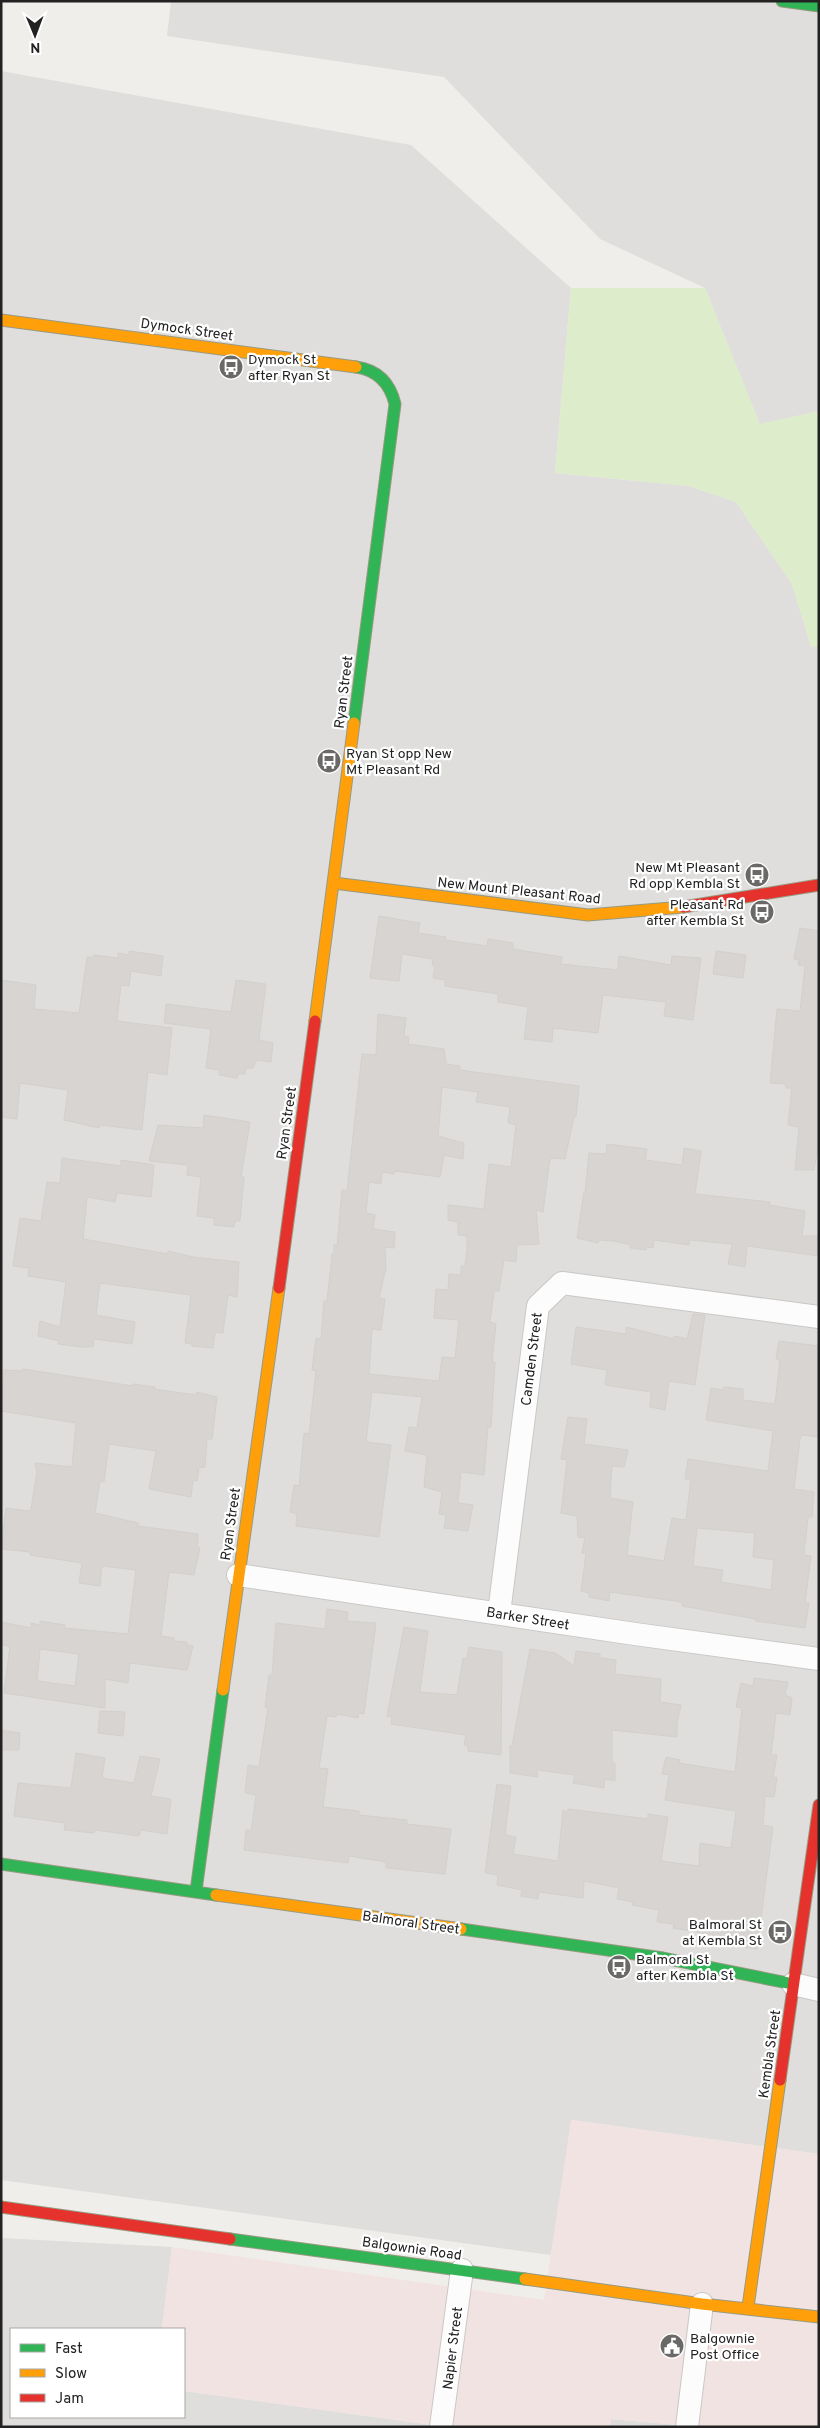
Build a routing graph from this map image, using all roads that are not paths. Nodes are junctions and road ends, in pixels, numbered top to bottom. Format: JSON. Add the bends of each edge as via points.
{"nodes":[{"id":1,"x":782,"y":1,"type":"edge"},
{"id":2,"x":819,"y":6,"type":"edge"},
{"id":3,"x":1,"y":320,"type":"edge"},
{"id":4,"x":368,"y":369,"type":"joint"},
{"id":5,"x":334,"y":883,"type":"junction"},
{"id":6,"x":819,"y":885,"type":"edge"},
{"id":7,"x":819,"y":1317,"type":"edge"},
{"id":8,"x":238,"y":1575,"type":"junction"},
{"id":9,"x":499,"y":1613,"type":"junction"},
{"id":10,"x":819,"y":1659,"type":"edge"},
{"id":11,"x":819,"y":1805,"type":"edge"},
{"id":12,"x":1,"y":1864,"type":"edge"},
{"id":13,"x":196,"y":1891,"type":"junction"},
{"id":14,"x":793,"y":1984,"type":"junction"},
{"id":15,"x":819,"y":1990,"type":"edge"},
{"id":16,"x":1,"y":2207,"type":"edge"},
{"id":17,"x":462,"y":2270,"type":"junction"},
{"id":18,"x":702,"y":2304,"type":"junction"},
{"id":19,"x":748,"y":2307,"type":"junction"},
{"id":20,"x":819,"y":2317,"type":"edge"},
{"id":21,"x":441,"y":2427,"type":"edge"},
{"id":22,"x":687,"y":2427,"type":"edge"}],
"edges":[{"from":1,"to":2,"type":"main road"},
{"from":3,"to":4,"type":"main road","name":"Dymock Street"},
{"from":4,"to":5,"type":"main road","name":"Ryan Street","via":[[383,378],[391,389],[395,404]]},
{"from":5,"to":6,"type":"main road","name":"New Mount Pleasant Road","via":[[588,915],[659,910]]},
{"from":5,"to":8,"type":"main road","name":"Ryan Street"},
{"from":7,"to":9,"type":"street","name":"Camden Street","via":[[562,1283],[538,1306]]},
{"from":8,"to":9,"type":"street","name":"Barker Street"},
{"from":8,"to":13,"type":"main road","name":"Ryan Street"},
{"from":9,"to":10,"type":"street","name":"Barker Street"},
{"from":11,"to":14,"type":"main road","name":"Kembla Street"},
{"from":12,"to":13,"type":"main road","name":"Balmoral Street"},
{"from":13,"to":14,"type":"main road","name":"Balmoral Street","via":[[663,1958]]},
{"from":14,"to":15,"type":"street","name":"Balmoral Street"},
{"from":14,"to":19,"type":"main road","name":"Kembla Street"},
{"from":16,"to":17,"type":"main road","name":"Balgownie Road"},
{"from":17,"to":18,"type":"main road","name":"Balgownie Road"},
{"from":17,"to":21,"type":"street","name":"Napier Street"},
{"from":18,"to":19,"type":"main road","name":"Balgownie Road"},
{"from":18,"to":22,"type":"street"},
{"from":19,"to":20,"type":"main road","name":"Balgownie Road"}]}
